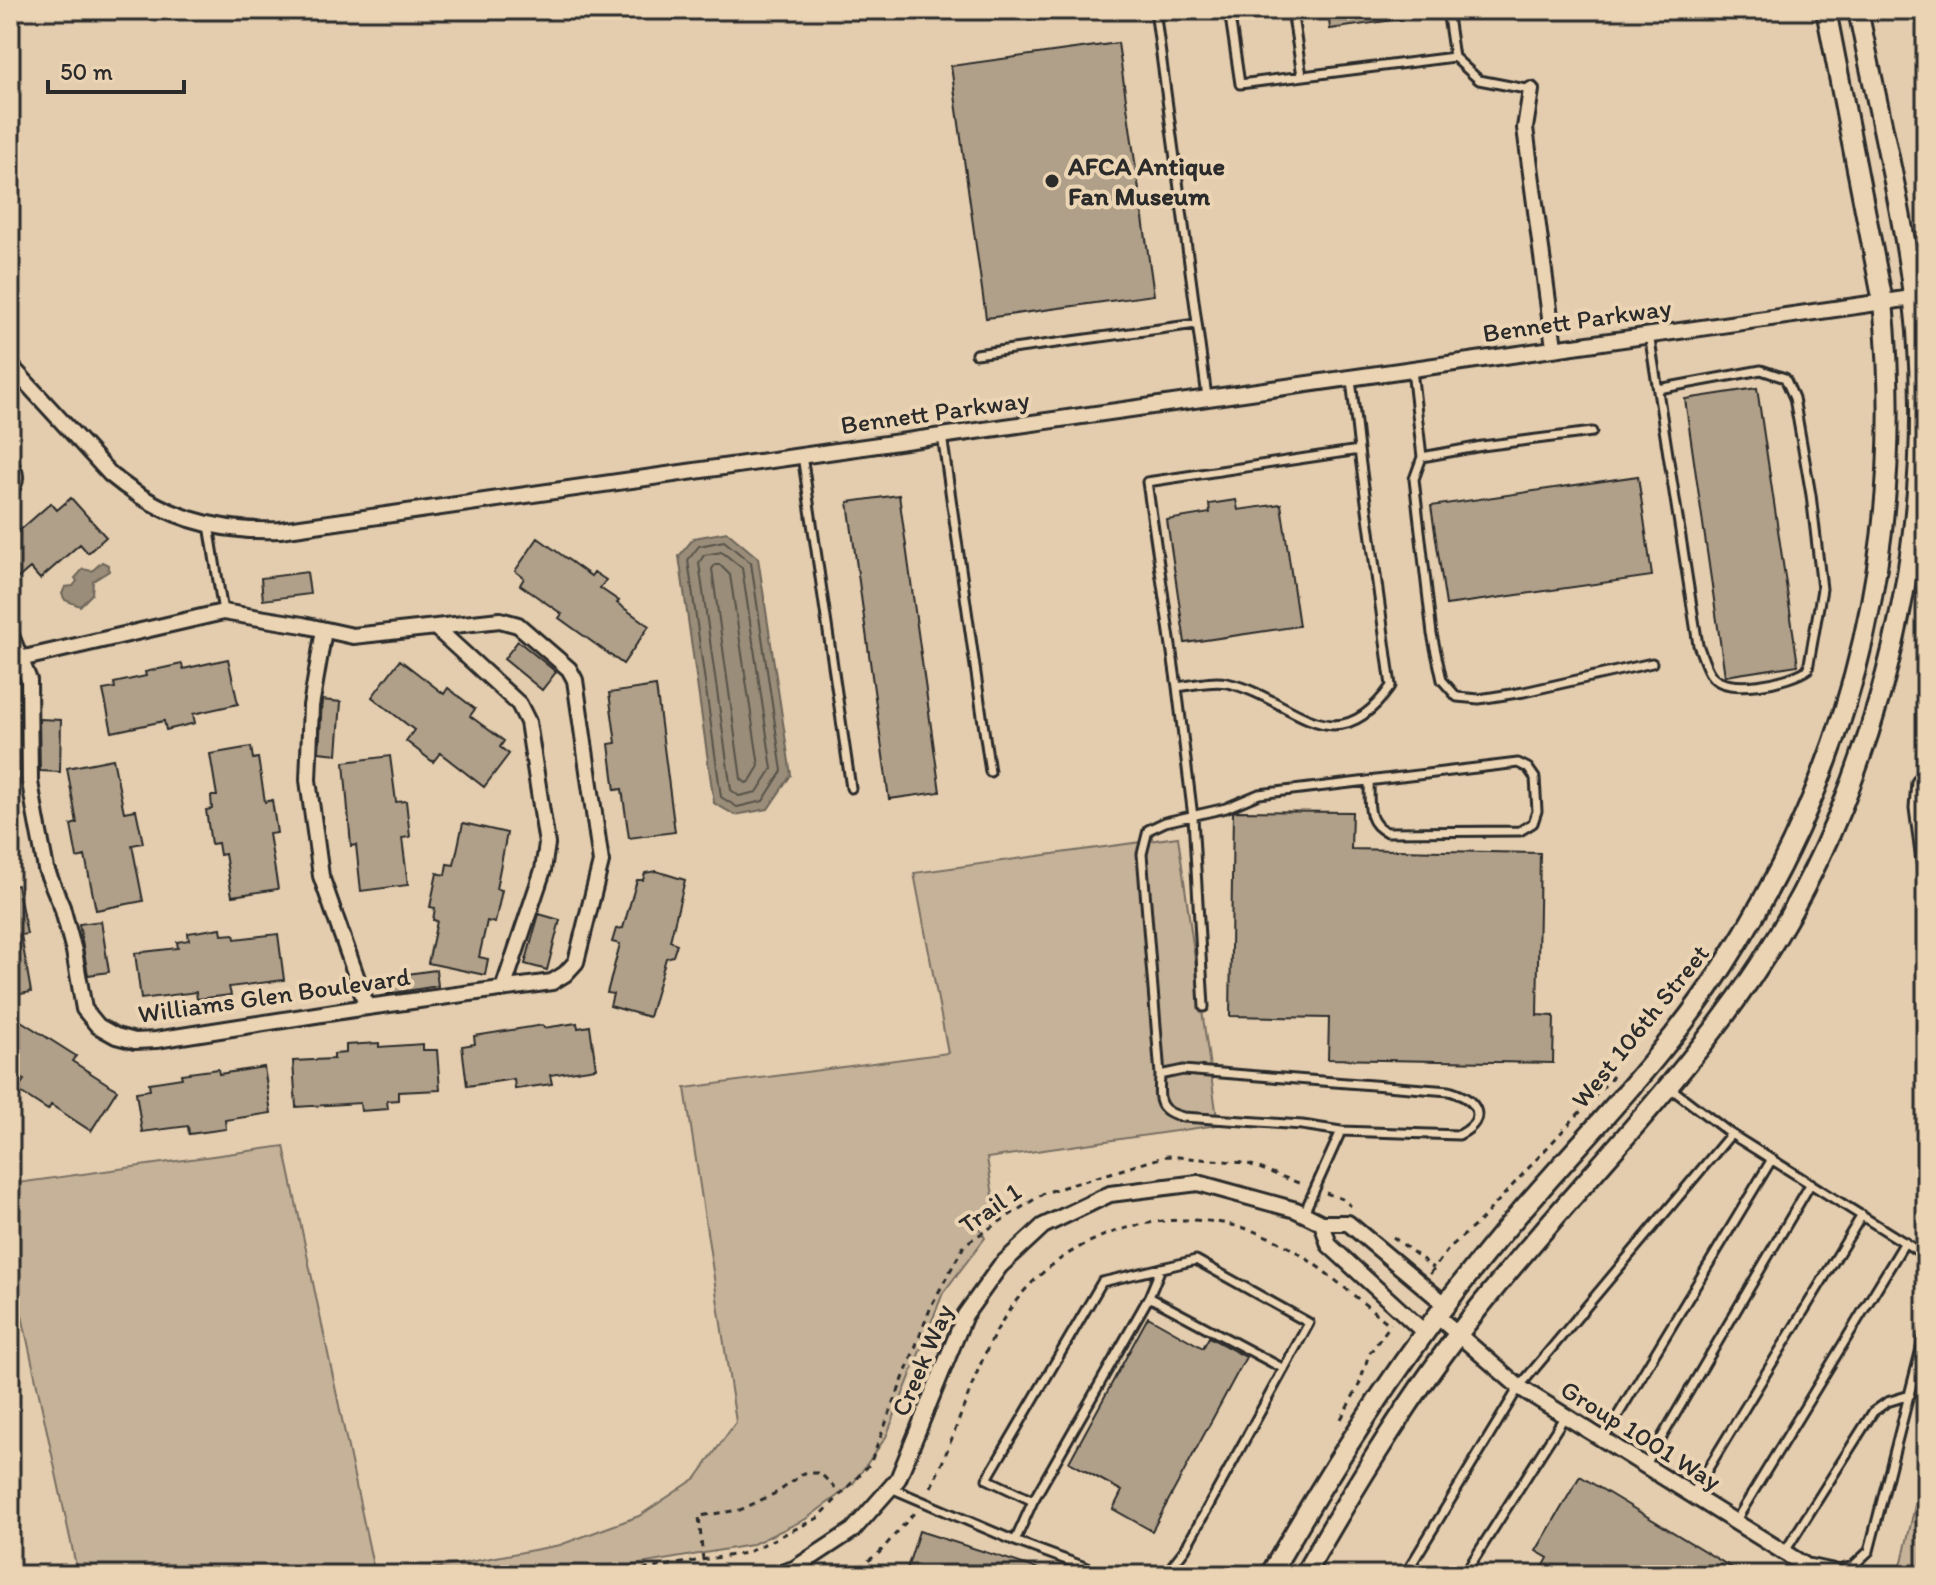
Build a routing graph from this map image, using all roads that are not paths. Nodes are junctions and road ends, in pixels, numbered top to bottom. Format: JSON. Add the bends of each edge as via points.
{"nodes":[{"id":1,"x":1155,"y":10,"type":"edge"},
{"id":2,"x":1229,"y":10,"type":"edge"},
{"id":3,"x":1292,"y":10,"type":"edge"},
{"id":4,"x":1447,"y":10,"type":"edge"},
{"id":5,"x":1826,"y":10,"type":"edge"},
{"id":6,"x":1858,"y":10,"type":"edge"},
{"id":7,"x":1454,"y":57,"type":"junction"},
{"id":8,"x":1302,"y":76,"type":"junction"},
{"id":9,"x":1531,"y":90,"type":"joint"},
{"id":10,"x":1920,"y":297,"type":"edge"},
{"id":11,"x":1883,"y":302,"type":"junction"},
{"id":12,"x":1196,"y":324,"type":"junction"},
{"id":13,"x":1649,"y":334,"type":"junction"},
{"id":14,"x":1554,"y":347,"type":"junction"},
{"id":15,"x":976,"y":354,"type":"dead end"},
{"id":16,"x":10,"y":365,"type":"edge"},
{"id":17,"x":1412,"y":368,"type":"junction"},
{"id":18,"x":1351,"y":377,"type":"junction"},
{"id":19,"x":1658,"y":389,"type":"junction"},
{"id":20,"x":1207,"y":397,"type":"junction"},
{"id":21,"x":1592,"y":432,"type":"dead end"},
{"id":22,"x":942,"y":435,"type":"junction"},
{"id":23,"x":1359,"y":450,"type":"junction"},
{"id":24,"x":802,"y":455,"type":"junction"},
{"id":25,"x":1422,"y":457,"type":"junction"},
{"id":26,"x":10,"y":460,"type":"edge"},
{"id":27,"x":10,"y":494,"type":"edge"},
{"id":28,"x":209,"y":525,"type":"junction"},
{"id":29,"x":223,"y":612,"type":"junction"},
{"id":30,"x":435,"y":627,"type":"junction"},
{"id":31,"x":324,"y":630,"type":"junction"},
{"id":32,"x":10,"y":633,"type":"edge"},
{"id":33,"x":20,"y":659,"type":"junction"},
{"id":34,"x":1652,"y":663,"type":"dead end"},
{"id":35,"x":1177,"y":687,"type":"junction"},
{"id":36,"x":1926,"y":768,"type":"edge"},
{"id":37,"x":990,"y":772,"type":"dead end"},
{"id":38,"x":1369,"y":781,"type":"junction"},
{"id":39,"x":851,"y":788,"type":"dead end"},
{"id":40,"x":1193,"y":817,"type":"junction"},
{"id":41,"x":1926,"y":900,"type":"edge"},
{"id":42,"x":503,"y":989,"type":"junction"},
{"id":43,"x":367,"y":1007,"type":"junction"},
{"id":44,"x":1204,"y":1007,"type":"dead end"},
{"id":45,"x":1160,"y":1075,"type":"junction"},
{"id":46,"x":1667,"y":1086,"type":"junction"},
{"id":47,"x":1341,"y":1131,"type":"junction"},
{"id":48,"x":1731,"y":1134,"type":"junction"},
{"id":49,"x":1772,"y":1159,"type":"junction"},
{"id":50,"x":1811,"y":1183,"type":"junction"},
{"id":51,"x":1304,"y":1213,"type":"junction"},
{"id":52,"x":1862,"y":1215,"type":"junction"},
{"id":53,"x":1322,"y":1223,"type":"junction"},
{"id":54,"x":1905,"y":1242,"type":"junction"},
{"id":55,"x":1926,"y":1256,"type":"edge"},
{"id":56,"x":1161,"y":1268,"type":"junction"},
{"id":57,"x":1149,"y":1297,"type":"junction"},
{"id":58,"x":1441,"y":1310,"type":"junction"},
{"id":59,"x":1926,"y":1329,"type":"edge"},
{"id":60,"x":1425,"y":1333,"type":"junction"},
{"id":61,"x":1458,"y":1336,"type":"junction"},
{"id":62,"x":1284,"y":1369,"type":"junction"},
{"id":63,"x":1519,"y":1387,"type":"junction"},
{"id":64,"x":1910,"y":1395,"type":"junction"},
{"id":65,"x":1565,"y":1416,"type":"junction"},
{"id":66,"x":1603,"y":1440,"type":"junction"},
{"id":67,"x":1645,"y":1466,"type":"junction"},
{"id":68,"x":891,"y":1488,"type":"junction"},
{"id":69,"x":1692,"y":1495,"type":"junction"},
{"id":70,"x":1033,"y":1501,"type":"junction"},
{"id":71,"x":1735,"y":1522,"type":"junction"},
{"id":72,"x":1015,"y":1541,"type":"junction"},
{"id":73,"x":1784,"y":1553,"type":"junction"},
{"id":74,"x":1834,"y":1572,"type":"joint"},
{"id":75,"x":774,"y":1575,"type":"edge"},
{"id":76,"x":1107,"y":1575,"type":"edge"},
{"id":77,"x":1165,"y":1575,"type":"edge"},
{"id":78,"x":1270,"y":1575,"type":"edge"},
{"id":79,"x":1304,"y":1575,"type":"edge"},
{"id":80,"x":1405,"y":1575,"type":"edge"},
{"id":81,"x":1464,"y":1575,"type":"edge"}],
"edges":[{"from":1,"to":12,"type":"lane"},
{"from":2,"to":8,"type":"lane","via":[[1240,84]]},
{"from":3,"to":8,"type":"lane"},
{"from":4,"to":7,"type":"lane"},
{"from":5,"to":11,"type":"street","name":"West 106th Street"},
{"from":6,"to":10,"type":"street"},
{"from":7,"to":8,"type":"lane"},
{"from":7,"to":9,"type":"lane","via":[[1479,80]]},
{"from":9,"to":14,"type":"street","via":[[1525,128]]},
{"from":10,"to":11,"type":"street","name":"Bennett Parkway"},
{"from":10,"to":46,"type":"street","via":[[1916,505],[1900,619],[1866,745],[1786,922],[1735,1001]]},
{"from":11,"to":13,"type":"street","name":"Bennett Parkway"},
{"from":11,"to":58,"type":"street","name":"West 106th Street","via":[[1889,432],[1876,582],[1842,723],[1808,812],[1752,920],[1702,998]]},
{"from":12,"to":15,"type":"lane"},
{"from":12,"to":20,"type":"lane"},
{"from":13,"to":14,"type":"street","name":"Bennett Parkway"},
{"from":13,"to":19,"type":"lane"},
{"from":14,"to":17,"type":"street","name":"Bennett Parkway"},
{"from":16,"to":28,"type":"street","name":"Bennett Parkway","via":[[129,490],[171,514]]},
{"from":17,"to":18,"type":"street","name":"Bennett Parkway"},
{"from":17,"to":25,"type":"lane"},
{"from":18,"to":20,"type":"street","name":"Bennett Parkway"},
{"from":18,"to":23,"type":"lane"},
{"from":19,"to":19,"type":"lane","via":[[1698,645],[1712,677],[1730,687],[1795,679],[1808,669],[1822,589],[1794,398],[1785,378],[1761,370]]},
{"from":20,"to":22,"type":"street","name":"Bennett Parkway"},
{"from":21,"to":25,"type":"lane"},
{"from":22,"to":24,"type":"street","name":"Bennett Parkway"},
{"from":22,"to":37,"type":"lane"},
{"from":23,"to":35,"type":"lane","via":[[1147,482]]},
{"from":23,"to":35,"type":"lane","via":[[1391,686],[1380,702],[1364,716],[1319,724],[1225,683]]},
{"from":24,"to":28,"type":"street","name":"Bennett Parkway","via":[[280,530]]},
{"from":24,"to":39,"type":"lane"},
{"from":25,"to":34,"type":"lane","via":[[1414,479],[1432,634],[1442,680],[1457,697],[1524,692]]},
{"from":26,"to":27,"type":"lane","via":[[19,480]]},
{"from":28,"to":29,"type":"lane"},
{"from":29,"to":31,"type":"street","name":"Williams Glen Boulevard"},
{"from":29,"to":33,"type":"street","name":"Williams Glen Boulevard"},
{"from":30,"to":31,"type":"street","name":"Williams Glen Boulevard","via":[[353,636]]},
{"from":30,"to":42,"type":"street","via":[[519,704],[528,722],[547,844]]},
{"from":30,"to":42,"type":"street","name":"Williams Glen Boulevard","via":[[500,620],[518,625],[575,680],[601,862],[576,962],[552,982]]},
{"from":31,"to":43,"type":"street","via":[[311,706],[308,780],[321,876]]},
{"from":32,"to":33,"type":"street","name":"Williams Glen Boulevard"},
{"from":33,"to":43,"type":"street","name":"Williams Glen Boulevard","via":[[29,680],[30,782],[46,869],[74,951],[84,1009],[98,1026],[135,1041],[156,1040]]},
{"from":35,"to":40,"type":"lane"},
{"from":36,"to":41,"type":"lane","via":[[1916,782],[1914,808]]},
{"from":38,"to":38,"type":"lane","via":[[1518,763],[1535,778],[1537,811],[1533,823],[1520,831],[1387,832],[1371,821]]},
{"from":38,"to":40,"type":"lane","via":[[1259,794]]},
{"from":40,"to":44,"type":"lane"},
{"from":40,"to":45,"type":"lane","via":[[1148,830],[1142,854]]},
{"from":42,"to":43,"type":"street","name":"Williams Glen Boulevard"},
{"from":45,"to":47,"type":"lane","via":[[1159,1102],[1168,1113]]},
{"from":45,"to":47,"type":"lane","via":[[1183,1070],[1449,1091],[1475,1105],[1477,1119],[1472,1129],[1459,1135]]},
{"from":46,"to":48,"type":"lane"},
{"from":46,"to":61,"type":"street"},
{"from":47,"to":51,"type":"lane"},
{"from":48,"to":49,"type":"lane"},
{"from":48,"to":63,"type":"lane"},
{"from":49,"to":50,"type":"lane"},
{"from":49,"to":66,"type":"lane"},
{"from":50,"to":52,"type":"lane"},
{"from":50,"to":67,"type":"lane"},
{"from":51,"to":53,"type":"street","name":"Creek Way"},
{"from":51,"to":68,"type":"street","name":"Creek Way","via":[[1198,1183],[1110,1194],[1043,1226],[1000,1266],[965,1315]]},
{"from":52,"to":54,"type":"lane"},
{"from":52,"to":69,"type":"lane"},
{"from":53,"to":58,"type":"street","name":"Creek Way","via":[[1348,1223]]},
{"from":53,"to":60,"type":"street","via":[[1329,1245]]},
{"from":54,"to":55,"type":"lane"},
{"from":54,"to":71,"type":"lane"},
{"from":56,"to":57,"type":"lane"},
{"from":56,"to":62,"type":"lane","via":[[1196,1260],[1309,1323]]},
{"from":56,"to":70,"type":"lane","via":[[1102,1282],[987,1479]]},
{"from":57,"to":62,"type":"lane"},
{"from":57,"to":70,"type":"lane"},
{"from":58,"to":60,"type":"street","name":"West 106th Street"},
{"from":58,"to":61,"type":"street","name":"Group 1001 Way"},
{"from":59,"to":64,"type":"lane"},
{"from":60,"to":78,"type":"street","name":"West 106th Street","via":[[1342,1451]]},
{"from":61,"to":63,"type":"street","name":"Group 1001 Way"},
{"from":61,"to":79,"type":"street","via":[[1371,1460]]},
{"from":62,"to":77,"type":"lane","via":[[1185,1549]]},
{"from":63,"to":65,"type":"street","name":"Group 1001 Way"},
{"from":63,"to":80,"type":"lane"},
{"from":64,"to":73,"type":"lane","via":[[1873,1412]]},
{"from":64,"to":74,"type":"lane","via":[[1869,1551],[1853,1566]]},
{"from":65,"to":66,"type":"street","name":"Group 1001 Way"},
{"from":65,"to":81,"type":"lane"},
{"from":66,"to":67,"type":"street","name":"Group 1001 Way"},
{"from":67,"to":69,"type":"street","name":"Group 1001 Way"},
{"from":68,"to":72,"type":"lane"},
{"from":68,"to":75,"type":"street","name":"Creek Way","via":[[853,1530],[794,1569]]},
{"from":69,"to":71,"type":"street","name":"Group 1001 Way"},
{"from":70,"to":72,"type":"lane"},
{"from":71,"to":73,"type":"street","name":"Group 1001 Way"},
{"from":72,"to":76,"type":"lane"},
{"from":73,"to":74,"type":"street","name":"Group 1001 Way","via":[[1806,1566]]}]}
